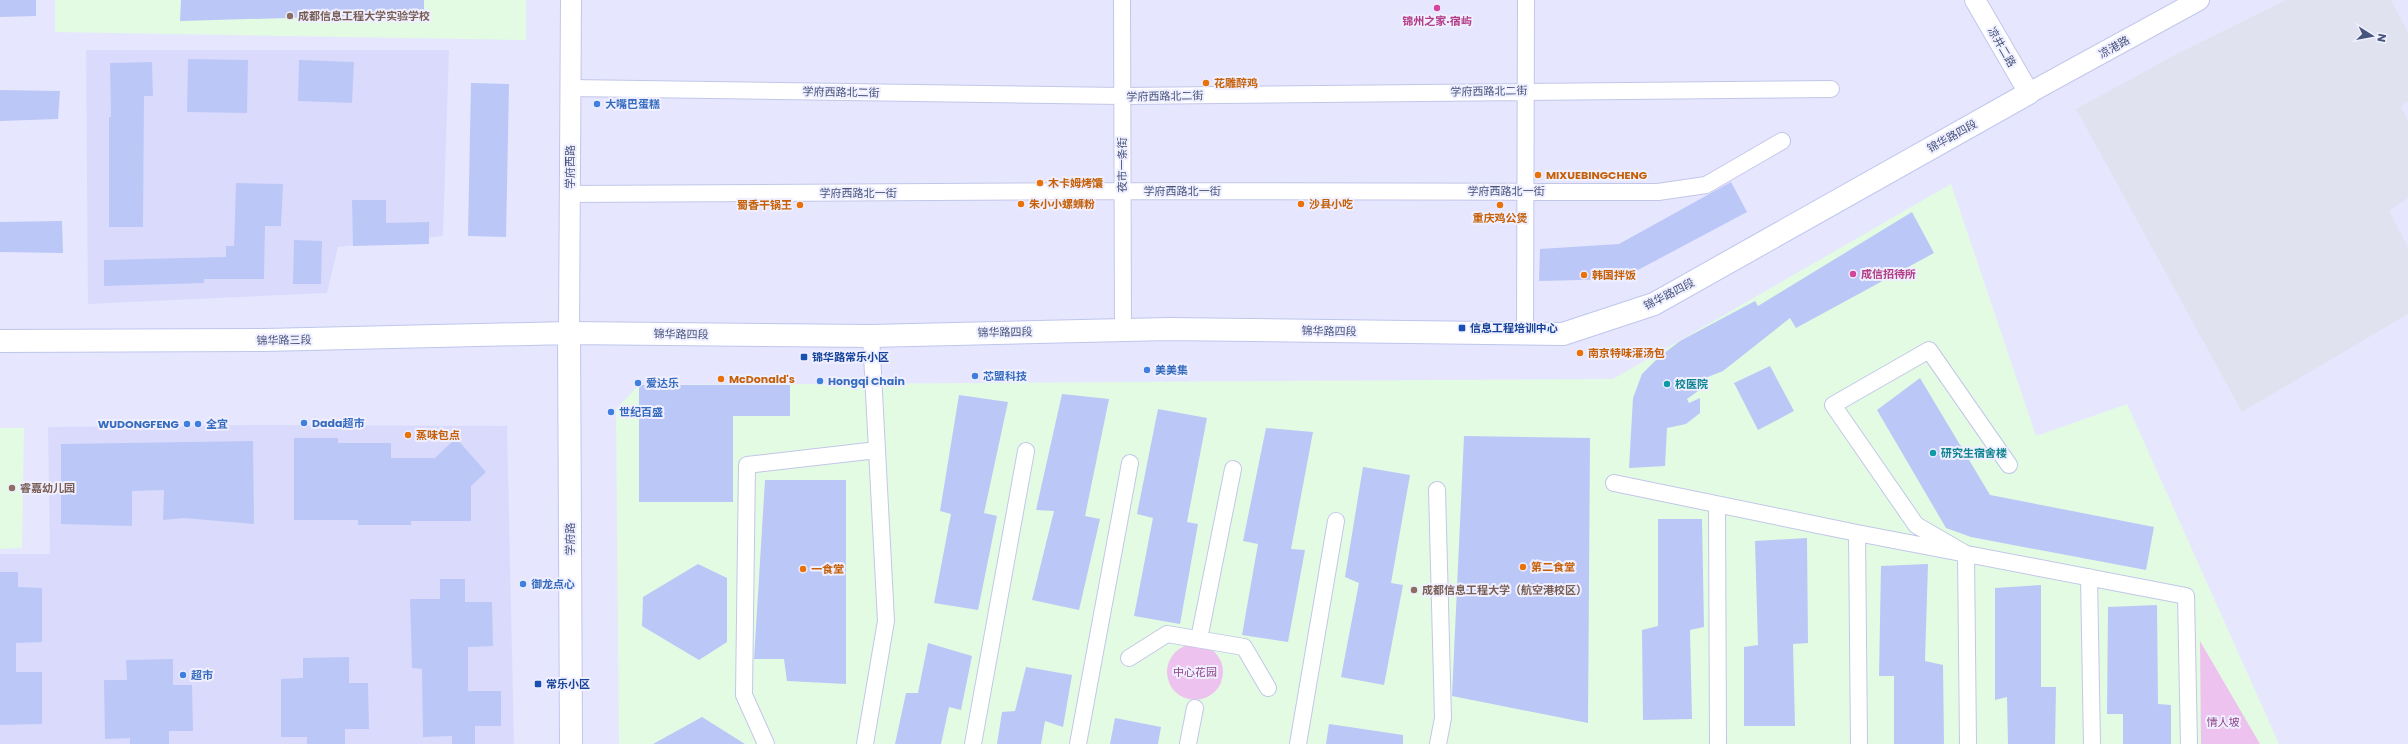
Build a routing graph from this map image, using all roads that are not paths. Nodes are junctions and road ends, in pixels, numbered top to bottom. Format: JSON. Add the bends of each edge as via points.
{"nodes":[{"id":1,"x":571,"y":0,"type":"edge"},
{"id":2,"x":1122,"y":0,"type":"edge"},
{"id":3,"x":1526,"y":0,"type":"edge"},
{"id":4,"x":1975,"y":0,"type":"edge"},
{"id":5,"x":2199,"y":0,"type":"edge"},
{"id":6,"x":570,"y":88,"type":"junction"},
{"id":7,"x":1831,"y":89,"type":"dead end"},
{"id":8,"x":1526,"y":91,"type":"junction"},
{"id":9,"x":2029,"y":93,"type":"junction"},
{"id":10,"x":1122,"y":96,"type":"junction"},
{"id":11,"x":1782,"y":142,"type":"dead end"},
{"id":12,"x":1123,"y":191,"type":"junction"},
{"id":13,"x":1525,"y":192,"type":"junction"},
{"id":14,"x":569,"y":194,"type":"junction"},
{"id":15,"x":1123,"y":330,"type":"junction"},
{"id":16,"x":569,"y":333,"type":"junction"},
{"id":17,"x":1525,"y":334,"type":"junction"},
{"id":18,"x":871,"y":336,"type":"junction"},
{"id":19,"x":0,"y":341,"type":"edge"},
{"id":20,"x":877,"y":450,"type":"junction"},
{"id":21,"x":1026,"y":451,"type":"dead end"},
{"id":22,"x":1130,"y":462,"type":"dead end"},
{"id":23,"x":2009,"y":465,"type":"dead end"},
{"id":24,"x":1233,"y":470,"type":"dead end"},
{"id":25,"x":1614,"y":484,"type":"dead end"},
{"id":26,"x":1437,"y":490,"type":"dead end"},
{"id":27,"x":1717,"y":505,"type":"junction"},
{"id":28,"x":1336,"y":521,"type":"dead end"},
{"id":29,"x":1857,"y":533,"type":"junction"},
{"id":30,"x":1966,"y":554,"type":"junction"},
{"id":31,"x":2090,"y":577,"type":"junction"},
{"id":32,"x":1199,"y":639,"type":"junction"},
{"id":33,"x":1129,"y":658,"type":"dead end"},
{"id":34,"x":1268,"y":688,"type":"dead end"},
{"id":35,"x":1195,"y":708,"type":"dead end"},
{"id":36,"x":571,"y":744,"type":"edge"},
{"id":37,"x":766,"y":744,"type":"edge"},
{"id":38,"x":865,"y":744,"type":"edge"},
{"id":39,"x":973,"y":744,"type":"edge"},
{"id":40,"x":1078,"y":744,"type":"edge"},
{"id":41,"x":1188,"y":744,"type":"edge"},
{"id":42,"x":1298,"y":744,"type":"edge"},
{"id":43,"x":1438,"y":744,"type":"edge"},
{"id":44,"x":1718,"y":744,"type":"edge"},
{"id":45,"x":1859,"y":744,"type":"edge"},
{"id":46,"x":1968,"y":744,"type":"edge"},
{"id":47,"x":2092,"y":744,"type":"edge"},
{"id":48,"x":2189,"y":744,"type":"edge"}],
"edges":[{"from":1,"to":6,"type":"street","name":"学府西路"},
{"from":2,"to":10,"type":"street","name":"夜市一条街"},
{"from":3,"to":8,"type":"street"},
{"from":4,"to":9,"type":"street","name":"凉井二路"},
{"from":5,"to":9,"type":"street","name":"凉港路"},
{"from":6,"to":10,"type":"street","name":"学府西路北二街"},
{"from":6,"to":14,"type":"street","name":"学府西路"},
{"from":7,"to":8,"type":"street","name":"学府西路北二街"},
{"from":8,"to":10,"type":"street","name":"学府西路北二街"},
{"from":8,"to":13,"type":"street"},
{"from":9,"to":17,"type":"main road","name":"锦华路四段","via":[[1654,304],[1563,334]]},
{"from":10,"to":12,"type":"street","name":"夜市一条街"},
{"from":11,"to":13,"type":"street","name":"学府西路北一街","via":[[1706,186],[1658,192]]},
{"from":12,"to":13,"type":"street","name":"学府西路北一街"},
{"from":12,"to":14,"type":"street","name":"学府西路北一街"},
{"from":12,"to":15,"type":"street","name":"夜市一条街"},
{"from":13,"to":17,"type":"street"},
{"from":14,"to":16,"type":"street","name":"学府西路"},
{"from":15,"to":17,"type":"main road","name":"锦华路四段"},
{"from":15,"to":18,"type":"main road","name":"锦华路四段"},
{"from":16,"to":18,"type":"main road","name":"锦华路四段"},
{"from":16,"to":19,"type":"main road","name":"锦华路三段","via":[[265,340]]},
{"from":16,"to":36,"type":"main road","name":"学府路"},
{"from":18,"to":20,"type":"street"},
{"from":20,"to":37,"type":"street","via":[[747,465],[744,695]]},
{"from":20,"to":38,"type":"street","via":[[886,621]]},
{"from":21,"to":39,"type":"street"},
{"from":22,"to":40,"type":"street"},
{"from":23,"to":30,"type":"street","via":[[1929,350],[1833,405],[1916,525]]},
{"from":24,"to":32,"type":"street"},
{"from":25,"to":27,"type":"street"},
{"from":26,"to":43,"type":"street","via":[[1443,718]]},
{"from":27,"to":29,"type":"street"},
{"from":27,"to":44,"type":"street"},
{"from":28,"to":42,"type":"street"},
{"from":29,"to":30,"type":"street"},
{"from":29,"to":45,"type":"street"},
{"from":30,"to":31,"type":"street"},
{"from":30,"to":46,"type":"street"},
{"from":31,"to":47,"type":"street"},
{"from":31,"to":48,"type":"street","via":[[2186,596]]},
{"from":32,"to":33,"type":"street","via":[[1167,634]]},
{"from":32,"to":34,"type":"street","via":[[1244,647]]},
{"from":35,"to":41,"type":"street"}]}
